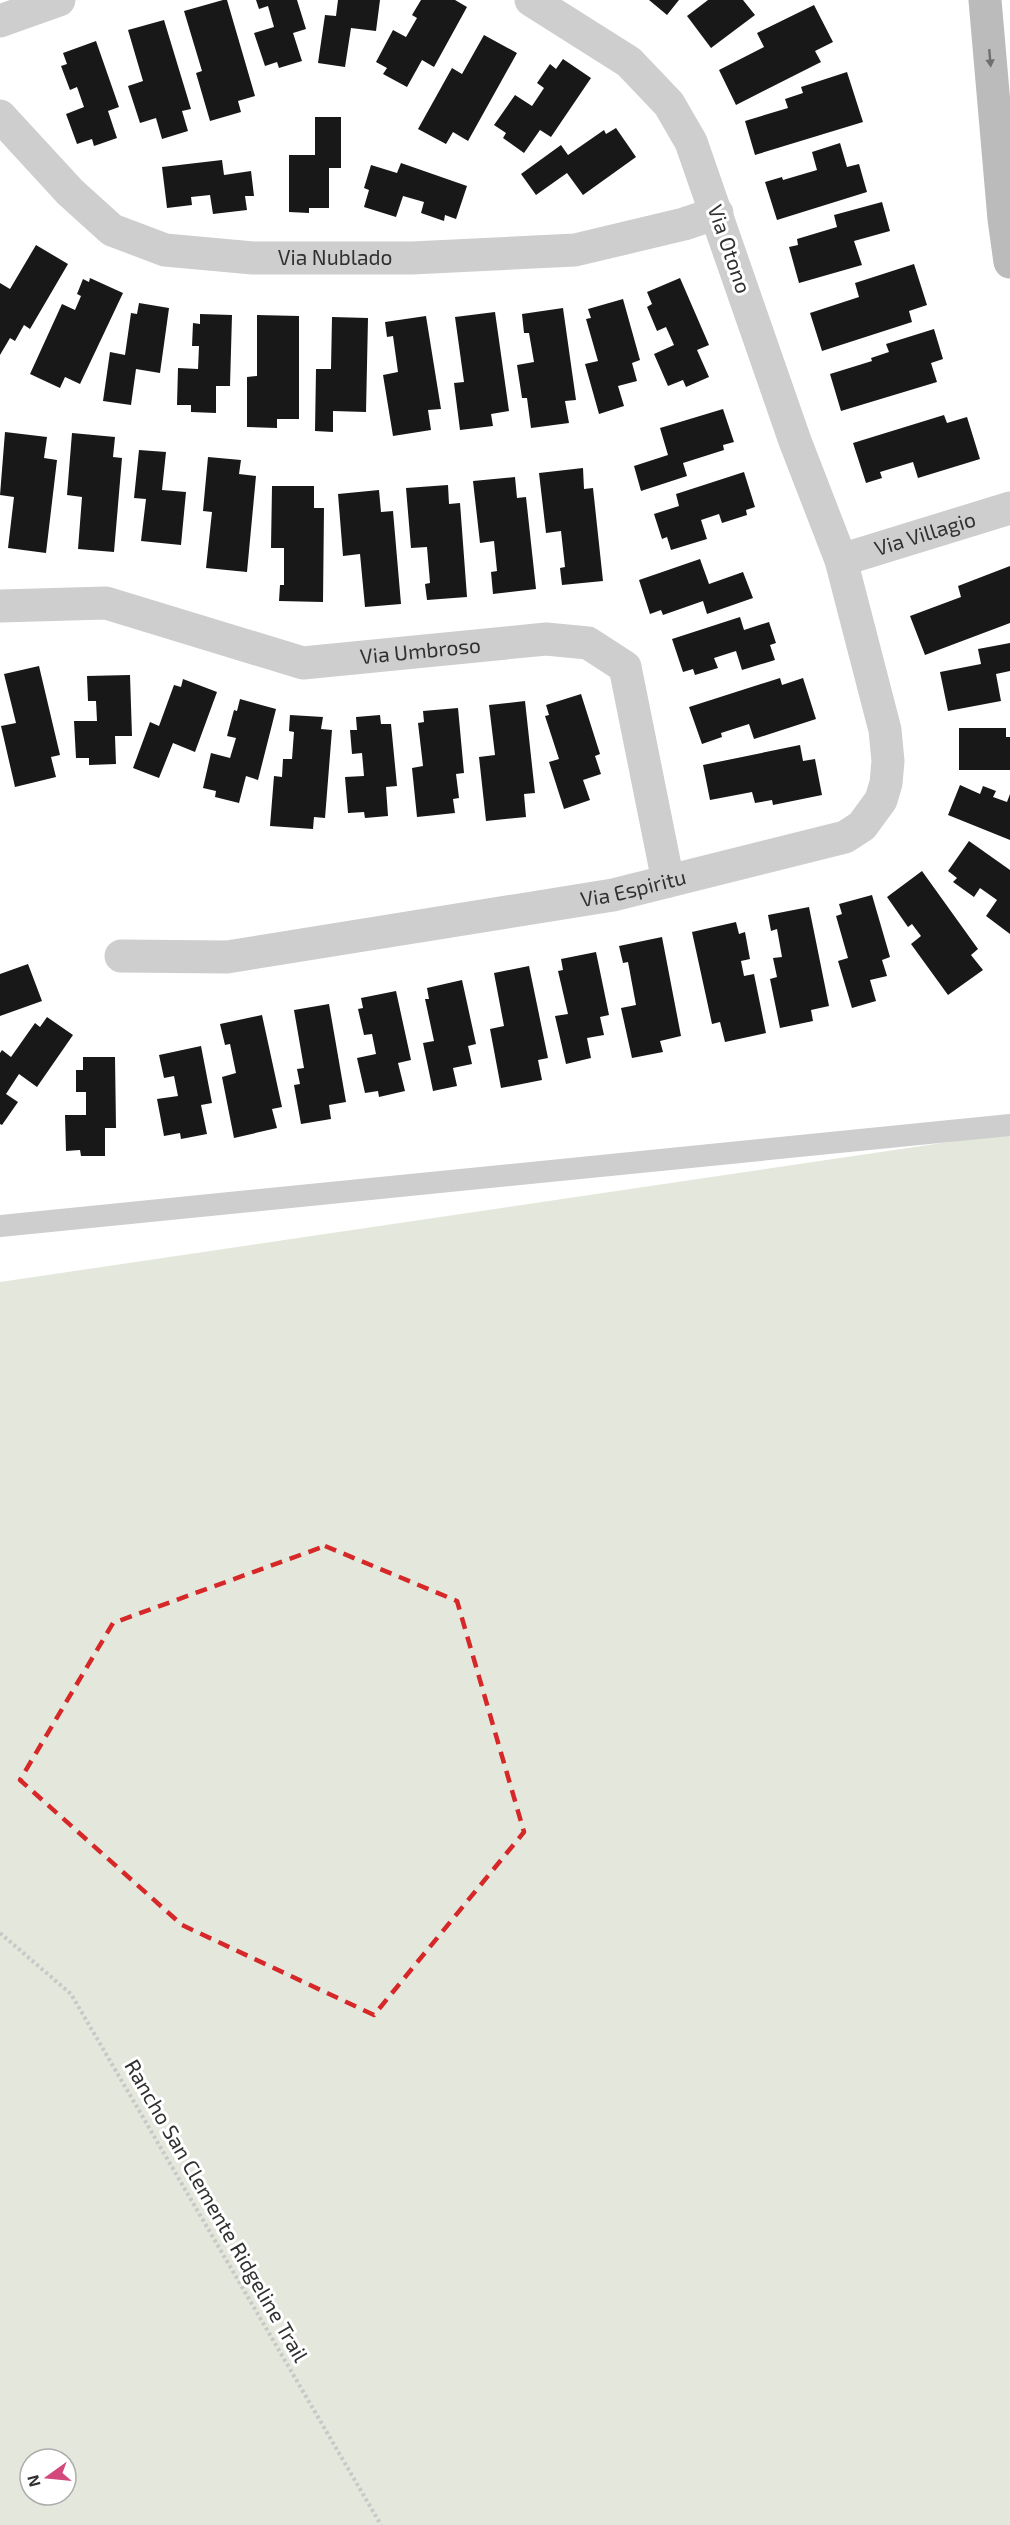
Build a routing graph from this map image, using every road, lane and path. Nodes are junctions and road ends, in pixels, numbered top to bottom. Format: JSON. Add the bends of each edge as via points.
{"nodes":[{"id":1,"x":60,"y":0,"type":"edge"},
{"id":2,"x":531,"y":0,"type":"edge"},
{"id":3,"x":985,"y":0,"type":"edge"},
{"id":4,"x":0,"y":21,"type":"edge"},
{"id":5,"x":0,"y":116,"type":"edge"},
{"id":6,"x":717,"y":213,"type":"junction"},
{"id":7,"x":1010,"y":262,"type":"edge"},
{"id":8,"x":1010,"y":507,"type":"edge"},
{"id":9,"x":841,"y":560,"type":"junction"},
{"id":10,"x":0,"y":606,"type":"edge"},
{"id":11,"x":668,"y":881,"type":"junction"},
{"id":12,"x":121,"y":956,"type":"dead end"},
{"id":13,"x":1010,"y":1125,"type":"edge"},
{"id":14,"x":0,"y":1226,"type":"edge"},
{"id":15,"x":0,"y":1933,"type":"edge"},
{"id":16,"x":381,"y":2525,"type":"edge"}],
"edges":[{"from":1,"to":4,"type":"street"},
{"from":2,"to":6,"type":"street","name":"Via Otono","via":[[629,62],[669,104],[691,142]]},
{"from":3,"to":7,"type":"main road","one_way":true},
{"from":5,"to":6,"type":"street","name":"Via Nublado","via":[[111,230],[165,250],[253,258],[412,258],[575,250]]},
{"from":6,"to":9,"type":"street","name":"Via Otono","via":[[795,441]]},
{"from":8,"to":9,"type":"street","name":"Via Villagio"},
{"from":9,"to":11,"type":"street","name":"Via Espiritu","via":[[885,730],[888,761],[880,800],[858,830],[845,837]]},
{"from":10,"to":11,"type":"street","name":"Via Umbroso","via":[[106,603],[303,663],[546,639],[588,643],[625,667]]},
{"from":11,"to":12,"type":"street","name":"Via Espiritu","via":[[613,895],[227,957]]},
{"from":13,"to":14,"type":"lane"},
{"from":15,"to":16,"type":"path","name":"Rancho San Clemente Ridgeline Trail","via":[[71,1994]]}]}
